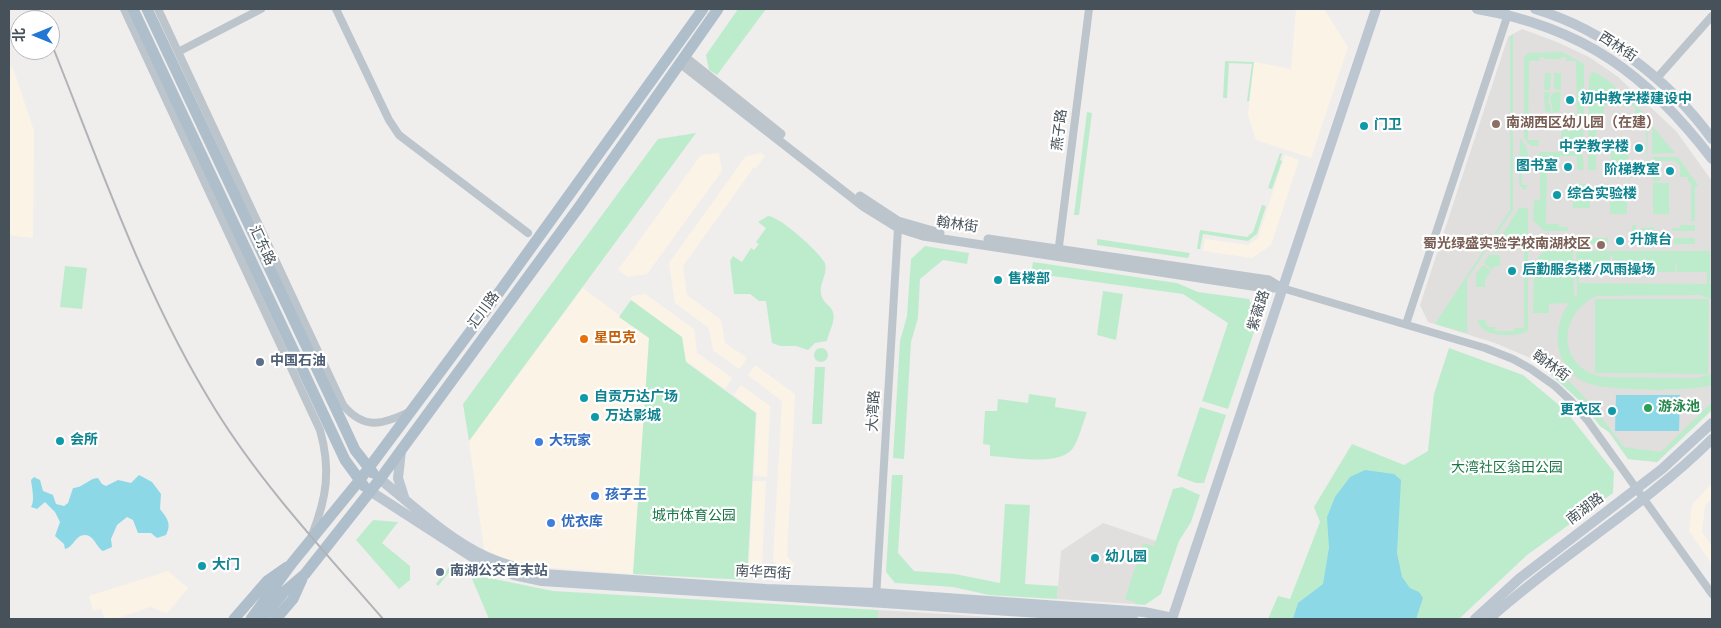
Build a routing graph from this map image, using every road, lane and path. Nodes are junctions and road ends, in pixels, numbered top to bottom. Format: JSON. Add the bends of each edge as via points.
{"nodes":[{"id":1,"x":124,"y":9,"type":"edge"},
{"id":2,"x":133,"y":9,"type":"edge"},
{"id":3,"x":147,"y":9,"type":"edge"},
{"id":4,"x":158,"y":9,"type":"edge"},
{"id":5,"x":261,"y":9,"type":"edge"},
{"id":6,"x":336,"y":9,"type":"edge"},
{"id":7,"x":703,"y":9,"type":"edge"},
{"id":8,"x":718,"y":9,"type":"edge"},
{"id":9,"x":1089,"y":9,"type":"edge"},
{"id":10,"x":1477,"y":9,"type":"edge"},
{"id":11,"x":1535,"y":9,"type":"edge"},
{"id":12,"x":1376,"y":10,"type":"edge"},
{"id":13,"x":1508,"y":14,"type":"junction"},
{"id":14,"x":1712,"y":16,"type":"edge"},
{"id":15,"x":178,"y":52,"type":"junction"},
{"id":16,"x":683,"y":61,"type":"junction"},
{"id":17,"x":1657,"y":78,"type":"junction"},
{"id":18,"x":1712,"y":140,"type":"edge"},
{"id":19,"x":1712,"y":159,"type":"edge"},
{"id":20,"x":900,"y":225,"type":"junction"},
{"id":21,"x":528,"y":233,"type":"dead end"},
{"id":22,"x":1058,"y":251,"type":"junction"},
{"id":23,"x":1282,"y":288,"type":"junction"},
{"id":24,"x":1406,"y":324,"type":"junction"},
{"id":25,"x":411,"y":411,"type":"junction"},
{"id":26,"x":1712,"y":423,"type":"edge"},
{"id":27,"x":1712,"y":439,"type":"edge"},
{"id":28,"x":400,"y":451,"type":"junction"},
{"id":29,"x":368,"y":469,"type":"junction"},
{"id":30,"x":380,"y":479,"type":"junction"},
{"id":31,"x":359,"y":481,"type":"junction"},
{"id":32,"x":1637,"y":488,"type":"junction"},
{"id":33,"x":370,"y":491,"type":"junction"},
{"id":34,"x":404,"y":498,"type":"junction"},
{"id":35,"x":1644,"y":498,"type":"junction"},
{"id":36,"x":308,"y":543,"type":"junction"},
{"id":37,"x":292,"y":563,"type":"junction"},
{"id":38,"x":305,"y":574,"type":"junction"},
{"id":39,"x":1712,"y":594,"type":"edge"},
{"id":40,"x":876,"y":598,"type":"junction"},
{"id":41,"x":1172,"y":618,"type":"edge"},
{"id":42,"x":234,"y":619,"type":"edge"},
{"id":43,"x":251,"y":619,"type":"edge"},
{"id":44,"x":262,"y":619,"type":"edge"},
{"id":45,"x":276,"y":619,"type":"edge"},
{"id":46,"x":1133,"y":619,"type":"edge"},
{"id":47,"x":1475,"y":619,"type":"edge"},
{"id":48,"x":1489,"y":619,"type":"edge"}],
"edges":[{"from":1,"to":36,"type":"street","via":[[320,430],[326,449],[328,474],[319,516]]},
{"from":2,"to":31,"type":"main road","name":"汇东路","via":[[341,451]]},
{"from":3,"to":29,"type":"main road","name":"汇东路","via":[[342,422]]},
{"from":4,"to":15,"type":"street"},
{"from":5,"to":15,"type":"street"},
{"from":6,"to":21,"type":"street","via":[[399,135]]},
{"from":7,"to":25,"type":"main road","name":"汇川路"},
{"from":8,"to":16,"type":"main road","name":"汇川路"},
{"from":9,"to":22,"type":"street","name":"燕子路"},
{"from":10,"to":13,"type":"main road","name":"西林街"},
{"from":11,"to":17,"type":"main road","name":"西林街","via":[[1599,37]]},
{"from":12,"to":23,"type":"main road","name":"紫薇路"},
{"from":13,"to":19,"type":"main road","name":"西林街","via":[[1563,32],[1625,68],[1685,123]]},
{"from":13,"to":24,"type":"street"},
{"from":14,"to":17,"type":"street"},
{"from":15,"to":25,"type":"street","via":[[343,406],[353,417],[366,423],[393,420]]},
{"from":16,"to":20,"type":"street","name":"翰林街","via":[[864,207]]},
{"from":16,"to":28,"type":"main road","name":"汇川路"},
{"from":17,"to":18,"type":"main road","name":"西林街","via":[[1695,115]]},
{"from":20,"to":22,"type":"street","name":"翰林街","via":[[923,236]]},
{"from":20,"to":40,"type":"street","name":"大湾路"},
{"from":22,"to":23,"type":"street","name":"翰林街","via":[[1266,288]]},
{"from":23,"to":24,"type":"street","name":"翰林街"},
{"from":23,"to":41,"type":"main road","name":"紫薇路"},
{"from":24,"to":32,"type":"street","name":"翰林街","via":[[1513,359],[1555,386],[1588,421]]},
{"from":25,"to":29,"type":"main road","name":"汇川路"},
{"from":26,"to":32,"type":"main road","name":"南湖路"},
{"from":27,"to":35,"type":"main road","name":"南湖路"},
{"from":28,"to":30,"type":"main road","name":"汇川路"},
{"from":28,"to":34,"type":"main road","via":[[398,478]]},
{"from":29,"to":30,"type":"main road","name":"汇东路"},
{"from":29,"to":31,"type":"main road","name":"汇川路"},
{"from":30,"to":33,"type":"main road","name":"汇川路"},
{"from":30,"to":34,"type":"main road","name":"南华西街"},
{"from":31,"to":33,"type":"main road","name":"汇东路"},
{"from":31,"to":36,"type":"main road","name":"汇川路"},
{"from":32,"to":35,"type":"street","name":"翰林街"},
{"from":32,"to":47,"type":"main road","name":"南湖路","via":[[1520,578]]},
{"from":33,"to":38,"type":"main road","name":"汇川路"},
{"from":33,"to":40,"type":"main road","name":"南华西街","via":[[469,557],[514,575],[571,584]]},
{"from":34,"to":40,"type":"main road","name":"南华西街","via":[[486,557],[543,574]]},
{"from":35,"to":39,"type":"street","name":"翰林街"},
{"from":35,"to":48,"type":"main road","name":"南湖路","via":[[1524,587]]},
{"from":36,"to":37,"type":"main road","name":"汇川路"},
{"from":37,"to":42,"type":"main road","via":[[267,581]]},
{"from":37,"to":43,"type":"main road","name":"汇川路"},
{"from":38,"to":44,"type":"main road","name":"汇川路","via":[[284,592]]},
{"from":38,"to":45,"type":"main road","via":[[292,599]]},
{"from":40,"to":41,"type":"main road","name":"南华西街","via":[[1144,612]]},
{"from":40,"to":46,"type":"main road","name":"南华西街"}]}
